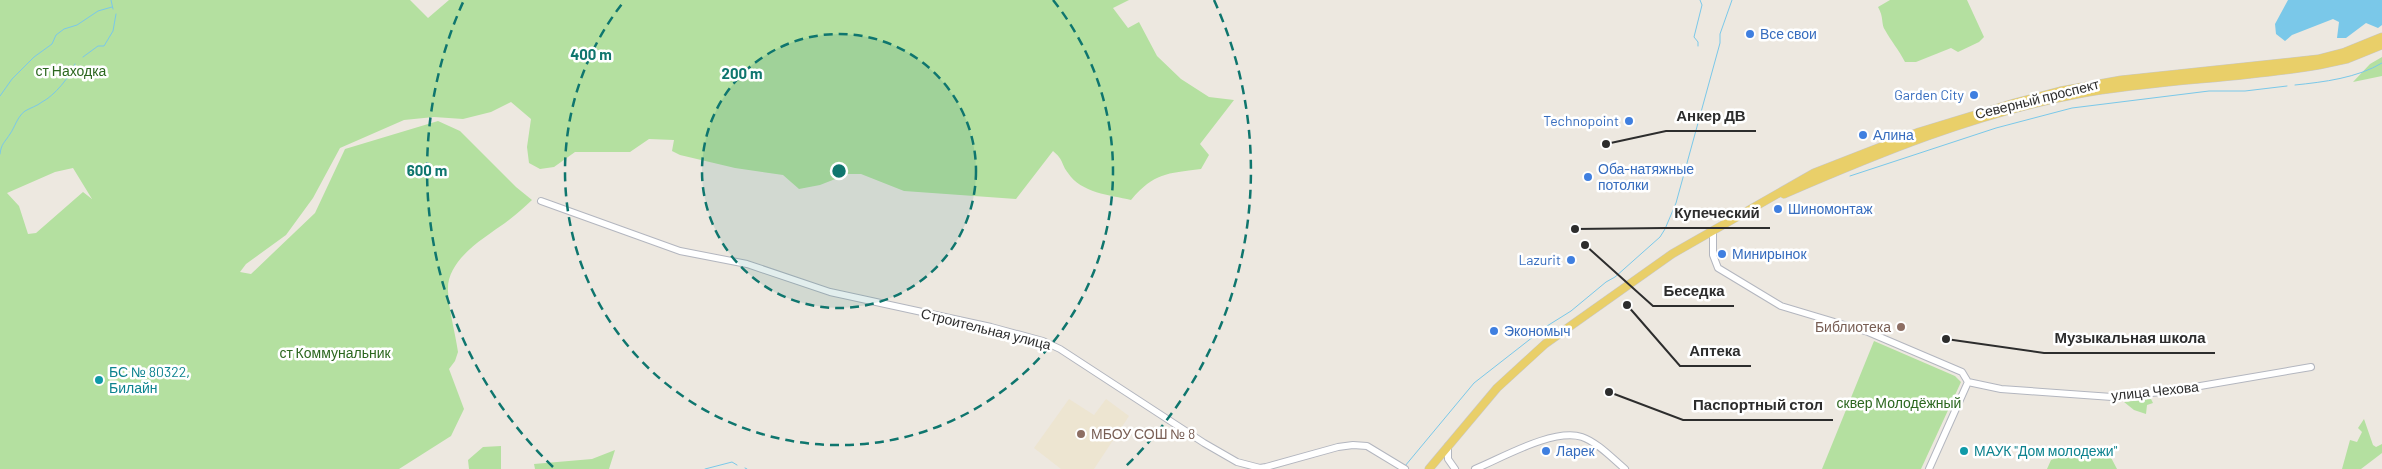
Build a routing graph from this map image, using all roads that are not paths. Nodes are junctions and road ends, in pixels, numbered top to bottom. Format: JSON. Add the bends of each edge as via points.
{"nodes":[{"id":1,"x":2382,"y":37,"type":"edge"},
{"id":2,"x":2382,"y":45,"type":"edge"},
{"id":3,"x":2034,"y":101,"type":"junction"},
{"id":4,"x":541,"y":201,"type":"dead end"},
{"id":5,"x":1713,"y":231,"type":"junction"},
{"id":6,"x":2311,"y":368,"type":"dead end"},
{"id":7,"x":1968,"y":382,"type":"junction"},
{"id":8,"x":1449,"y":445,"type":"junction"},
{"id":9,"x":1405,"y":469,"type":"edge"},
{"id":10,"x":1429,"y":469,"type":"edge"},
{"id":11,"x":1455,"y":469,"type":"edge"},
{"id":12,"x":1475,"y":469,"type":"edge"},
{"id":13,"x":1625,"y":469,"type":"edge"},
{"id":14,"x":1929,"y":469,"type":"edge"}],
"edges":[{"from":1,"to":3,"type":"main road","name":"Северный проспект","via":[[2318,59],[2121,80]]},
{"from":2,"to":3,"type":"main road","name":"Северный проспект","via":[[2319,66],[2122,87]]},
{"from":3,"to":5,"type":"main road","name":"Северный проспект","via":[[1892,149],[1764,202]]},
{"from":4,"to":9,"type":"street","name":"Строительная улица","via":[[680,251],[747,264],[830,292],[1043,341],[1246,466],[1266,467],[1354,445],[1367,446]]},
{"from":5,"to":7,"type":"street","via":[[1713,255],[1718,268],[1772,301],[1791,310],[1880,336],[1962,372]]},
{"from":5,"to":8,"type":"main road","name":"Северный проспект","via":[[1648,270],[1545,344],[1497,388]]},
{"from":6,"to":7,"type":"street","name":"улица Чехова","via":[[2171,391],[2112,397],[2001,389]]},
{"from":7,"to":14,"type":"street"},
{"from":8,"to":10,"type":"main road","name":"Северный проспект"},
{"from":8,"to":11,"type":"street","via":[[1448,459]]},
{"from":12,"to":13,"type":"street","via":[[1551,438],[1574,435],[1590,441]]}]}
